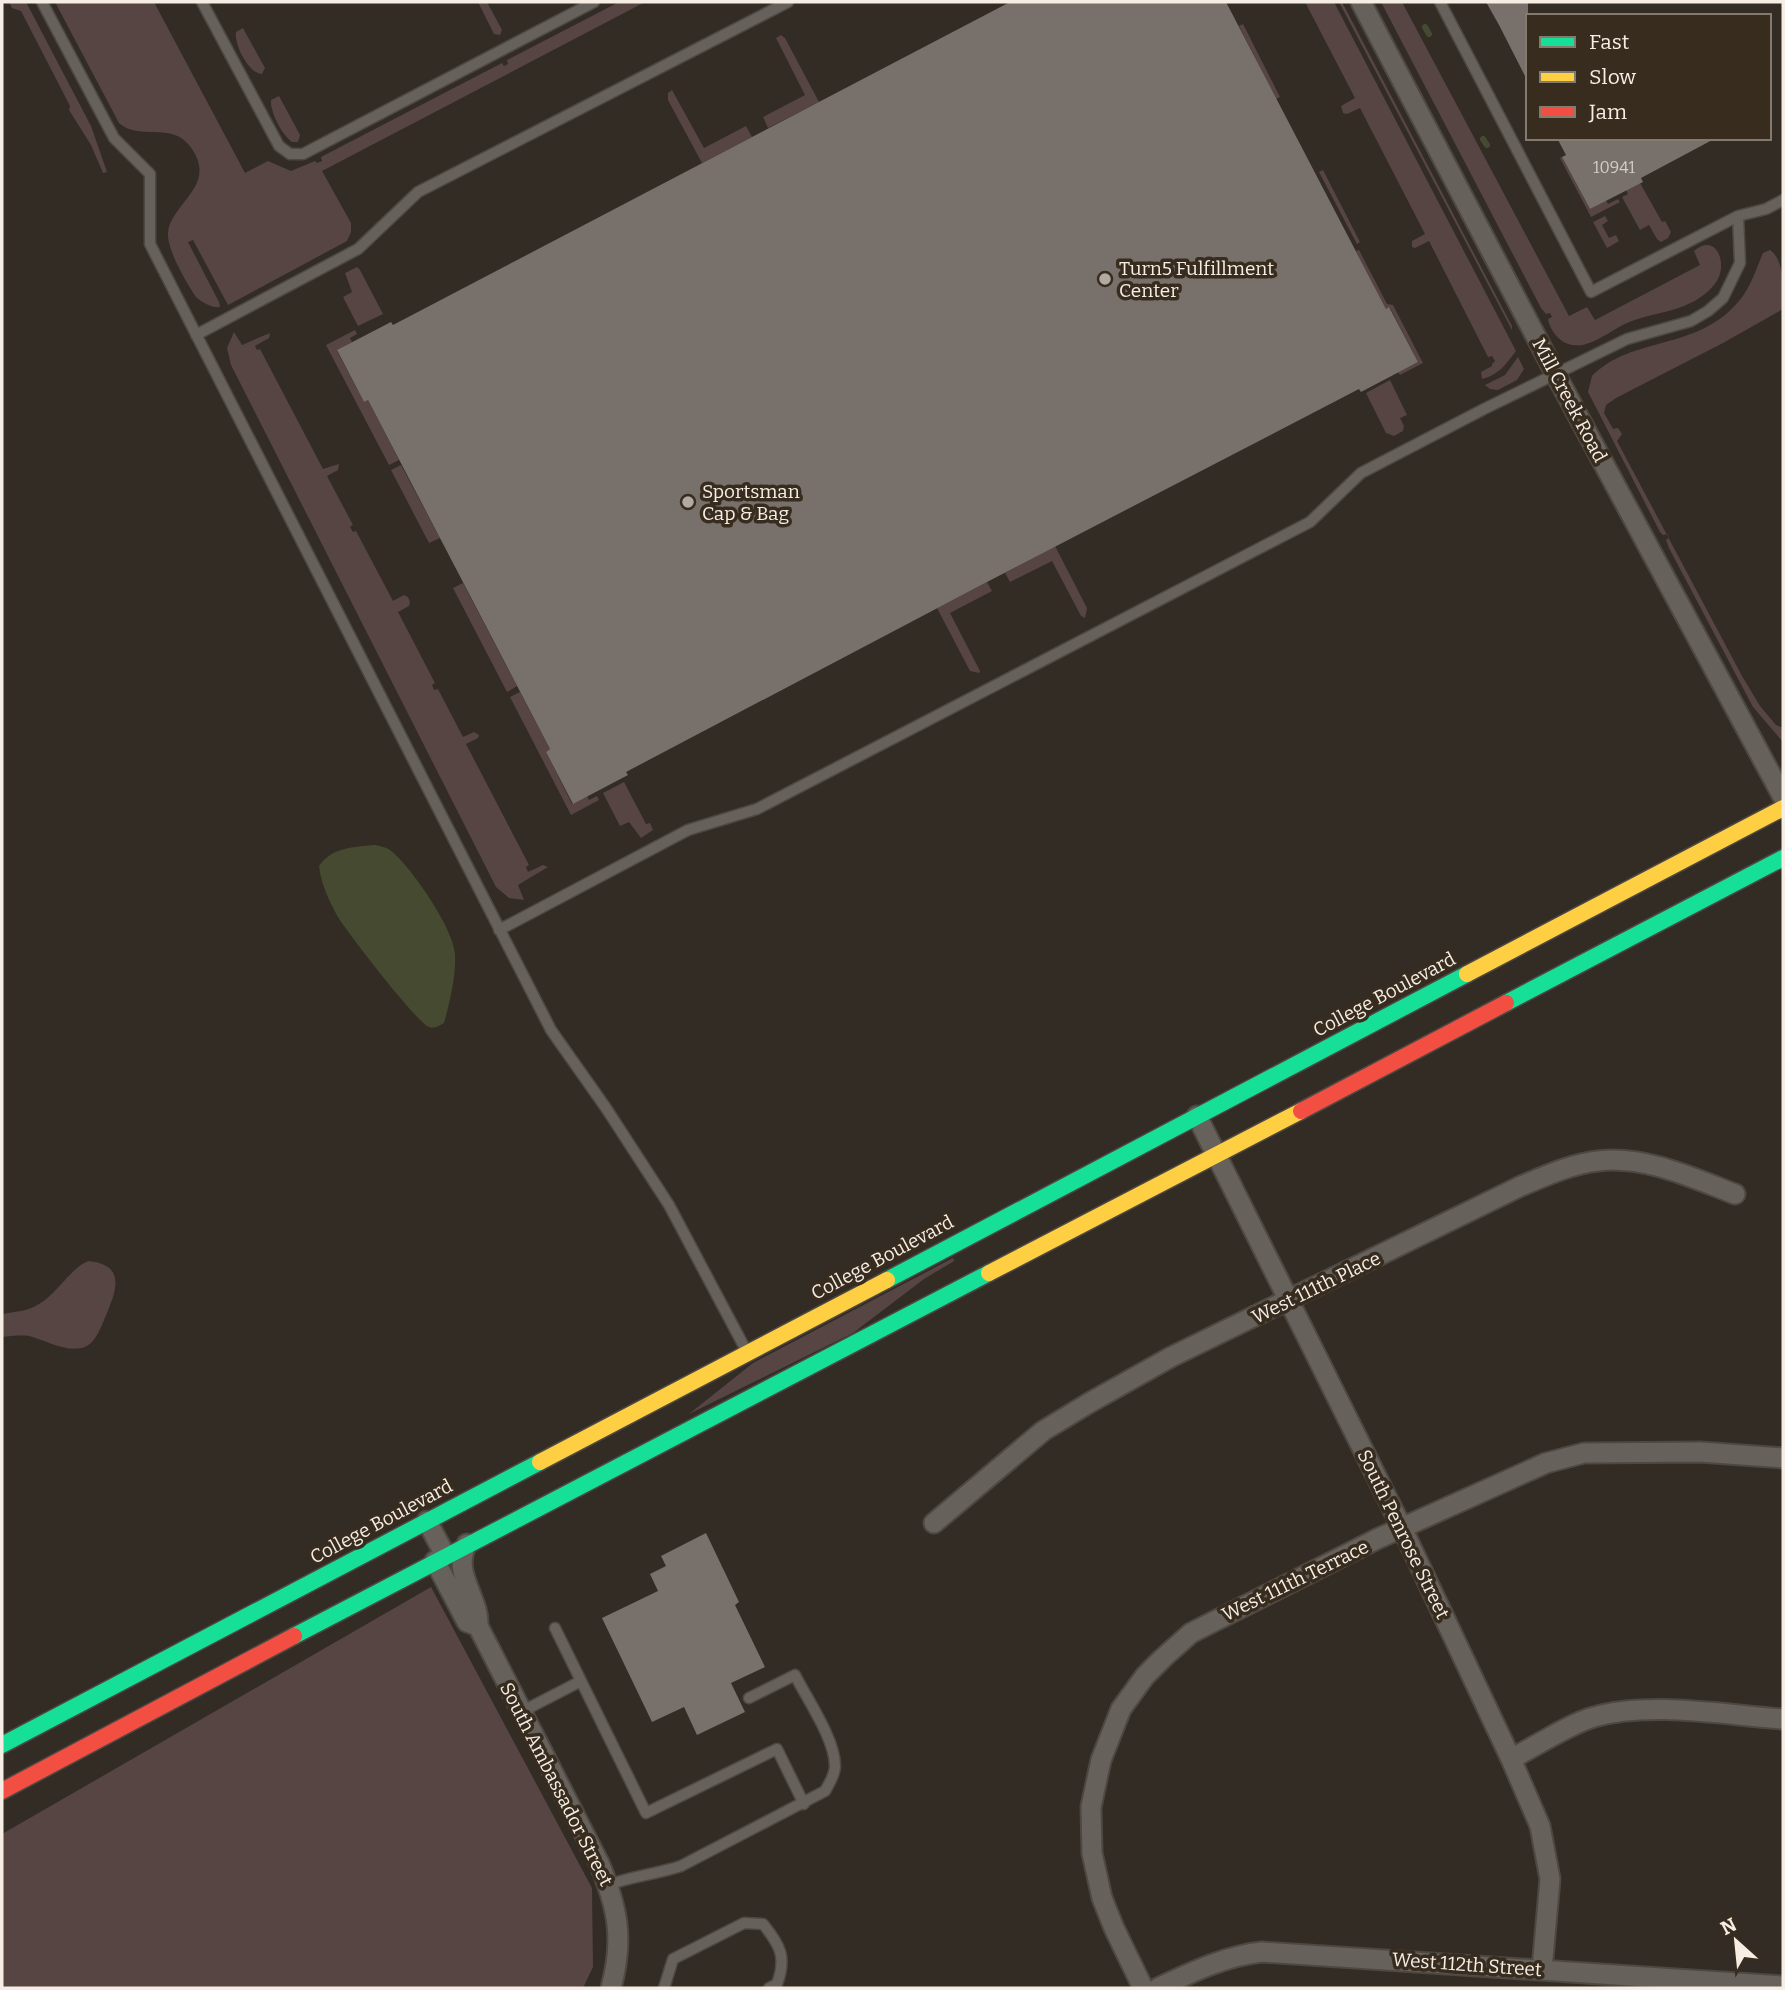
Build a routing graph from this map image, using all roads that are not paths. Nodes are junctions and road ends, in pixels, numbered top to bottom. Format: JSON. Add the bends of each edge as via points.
{"nodes":[{"id":1,"x":42,"y":2,"type":"edge"},
{"id":2,"x":202,"y":2,"type":"edge"},
{"id":3,"x":594,"y":2,"type":"edge"},
{"id":4,"x":788,"y":2,"type":"edge"},
{"id":5,"x":1360,"y":2,"type":"edge"},
{"id":6,"x":1440,"y":2,"type":"edge"},
{"id":7,"x":1783,"y":200,"type":"edge"},
{"id":8,"x":1738,"y":216,"type":"junction"},
{"id":9,"x":196,"y":335,"type":"junction"},
{"id":10,"x":1556,"y":375,"type":"junction"},
{"id":11,"x":1783,"y":797,"type":"edge"},
{"id":12,"x":1783,"y":808,"type":"edge"},
{"id":13,"x":1783,"y":858,"type":"edge"},
{"id":14,"x":499,"y":930,"type":"junction"},
{"id":15,"x":1197,"y":1116,"type":"junction"},
{"id":16,"x":1217,"y":1155,"type":"junction"},
{"id":17,"x":1735,"y":1194,"type":"dead end"},
{"id":18,"x":1289,"y":1301,"type":"junction"},
{"id":19,"x":747,"y":1352,"type":"junction"},
{"id":20,"x":1783,"y":1458,"type":"edge"},
{"id":21,"x":427,"y":1521,"type":"junction"},
{"id":22,"x":934,"y":1524,"type":"dead end"},
{"id":23,"x":1402,"y":1528,"type":"junction"},
{"id":24,"x":467,"y":1544,"type":"junction"},
{"id":25,"x":440,"y":1558,"type":"junction"},
{"id":26,"x":478,"y":1626,"type":"junction"},
{"id":27,"x":555,"y":1628,"type":"dead end"},
{"id":28,"x":581,"y":1681,"type":"junction"},
{"id":29,"x":749,"y":1698,"type":"dead end"},
{"id":30,"x":521,"y":1712,"type":"junction"},
{"id":31,"x":1783,"y":1719,"type":"edge"},
{"id":32,"x":2,"y":1745,"type":"edge"},
{"id":33,"x":1511,"y":1759,"type":"junction"},
{"id":34,"x":2,"y":1791,"type":"edge"},
{"id":35,"x":804,"y":1804,"type":"junction"},
{"id":36,"x":608,"y":1885,"type":"junction"},
{"id":37,"x":1542,"y":1969,"type":"junction"},
{"id":38,"x":1699,"y":1984,"type":"edge"},
{"id":39,"x":1783,"y":1986,"type":"edge"},
{"id":40,"x":611,"y":1988,"type":"edge"},
{"id":41,"x":664,"y":1988,"type":"edge"},
{"id":42,"x":769,"y":1988,"type":"edge"},
{"id":43,"x":1143,"y":1988,"type":"edge"},
{"id":44,"x":1158,"y":1988,"type":"edge"}],
"edges":[{"from":1,"to":9,"type":"lane","via":[[114,138],[150,174],[150,244]]},
{"from":2,"to":3,"type":"lane","via":[[279,146],[290,154],[303,154]]},
{"from":4,"to":9,"type":"lane","via":[[418,192],[358,249]]},
{"from":5,"to":10,"type":"street","name":"Mill Creek Road"},
{"from":6,"to":8,"type":"lane","via":[[1591,292]]},
{"from":7,"to":8,"type":"lane"},
{"from":8,"to":10,"type":"lane","via":[[1740,263],[1723,298],[1691,321],[1627,339]]},
{"from":9,"to":14,"type":"lane"},
{"from":10,"to":11,"type":"street","name":"Mill Creek Road"},
{"from":10,"to":14,"type":"lane","via":[[1361,473],[1310,522],[757,809],[688,830]]},
{"from":12,"to":15,"type":"main road","name":"College Boulevard"},
{"from":13,"to":16,"type":"main road"},
{"from":14,"to":19,"type":"lane","via":[[551,1030],[669,1205]]},
{"from":15,"to":16,"type":"street","name":"South Penrose Street"},
{"from":15,"to":19,"type":"main road","name":"College Boulevard"},
{"from":16,"to":18,"type":"street","name":"South Penrose Street"},
{"from":16,"to":24,"type":"main road"},
{"from":17,"to":18,"type":"street","name":"West 111th Place","via":[[1667,1170],[1618,1160],[1597,1161],[1521,1186]]},
{"from":18,"to":22,"type":"street","name":"West 111th Place","via":[[1171,1357],[1043,1431]]},
{"from":18,"to":23,"type":"street","name":"South Penrose Street"},
{"from":19,"to":21,"type":"main road","name":"College Boulevard"},
{"from":20,"to":23,"type":"street","name":"West 111th Terrace","via":[[1700,1452],[1584,1453],[1515,1475]]},
{"from":21,"to":25,"type":"street","name":"South Ambassador Street"},
{"from":21,"to":32,"type":"main road","name":"College Boulevard"},
{"from":23,"to":33,"type":"street","name":"South Penrose Street"},
{"from":23,"to":43,"type":"street","name":"West 111th Terrace","via":[[1191,1633],[1163,1657],[1121,1709],[1101,1760],[1090,1826],[1102,1898]]},
{"from":24,"to":25,"type":"main road"},
{"from":24,"to":26,"type":"street","name":"South Ambassador Street","via":[[461,1568],[479,1615]]},
{"from":25,"to":26,"type":"street","name":"South Ambassador Street","via":[[467,1622]]},
{"from":25,"to":34,"type":"main road"},
{"from":26,"to":30,"type":"street","name":"South Ambassador Street"},
{"from":27,"to":28,"type":"lane"},
{"from":28,"to":30,"type":"lane"},
{"from":28,"to":35,"type":"lane","via":[[646,1813],[777,1749]]},
{"from":29,"to":35,"type":"lane","via":[[795,1675],[831,1746],[835,1767],[825,1791]]},
{"from":30,"to":36,"type":"street","name":"South Ambassador Street"},
{"from":31,"to":33,"type":"street","via":[[1623,1711],[1591,1717]]},
{"from":33,"to":37,"type":"street","name":"South Penrose Street","via":[[1540,1826],[1550,1879]]},
{"from":35,"to":36,"type":"lane","via":[[681,1866]]},
{"from":36,"to":40,"type":"street","name":"South Ambassador Street","via":[[619,1940]]},
{"from":37,"to":38,"type":"street","name":"West 112th Street"},
{"from":37,"to":44,"type":"street","name":"West 112th Street","via":[[1262,1952],[1220,1961]]},
{"from":38,"to":39,"type":"street","name":"West 112th Street"},
{"from":41,"to":42,"type":"lane","via":[[673,1959],[744,1923],[763,1924],[777,1941],[783,1968],[777,1984]]}]}
